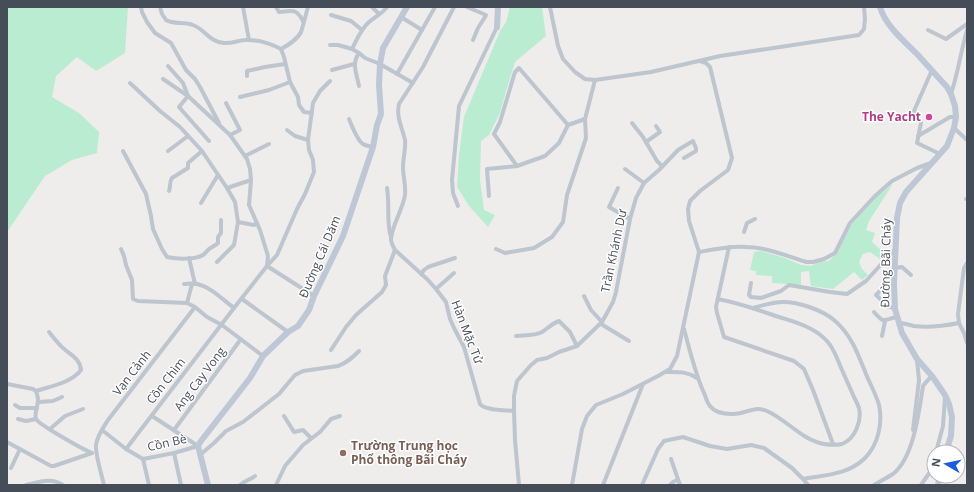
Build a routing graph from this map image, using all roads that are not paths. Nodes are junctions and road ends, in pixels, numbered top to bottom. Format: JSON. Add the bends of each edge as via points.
{"nodes":[{"id":1,"x":141,"y":7,"type":"edge"},
{"id":2,"x":160,"y":7,"type":"edge"},
{"id":3,"x":243,"y":7,"type":"edge"},
{"id":4,"x":276,"y":7,"type":"edge"},
{"id":5,"x":308,"y":7,"type":"edge"},
{"id":6,"x":372,"y":7,"type":"edge"},
{"id":7,"x":387,"y":7,"type":"edge"},
{"id":8,"x":407,"y":7,"type":"edge"},
{"id":9,"x":435,"y":7,"type":"edge"},
{"id":10,"x":454,"y":7,"type":"edge"},
{"id":11,"x":467,"y":7,"type":"edge"},
{"id":12,"x":498,"y":7,"type":"edge"},
{"id":13,"x":550,"y":7,"type":"edge"},
{"id":14,"x":864,"y":7,"type":"edge"},
{"id":15,"x":880,"y":7,"type":"edge"},
{"id":16,"x":331,"y":14,"type":"dead end"},
{"id":17,"x":379,"y":14,"type":"junction"},
{"id":18,"x":401,"y":17,"type":"junction"},
{"id":19,"x":303,"y":21,"type":"junction"},
{"id":20,"x":967,"y":24,"type":"edge"},
{"id":21,"x":497,"y":27,"type":"joint"},
{"id":22,"x":362,"y":30,"type":"junction"},
{"id":23,"x":422,"y":30,"type":"junction"},
{"id":24,"x":928,"y":30,"type":"dead end"},
{"id":25,"x":967,"y":30,"type":"edge"},
{"id":26,"x":249,"y":40,"type":"junction"},
{"id":27,"x":472,"y":40,"type":"dead end"},
{"id":28,"x":330,"y":45,"type":"dead end"},
{"id":29,"x":281,"y":49,"type":"junction"},
{"id":30,"x":352,"y":49,"type":"junction"},
{"id":31,"x":359,"y":52,"type":"junction"},
{"id":32,"x":700,"y":61,"type":"junction"},
{"id":33,"x":285,"y":64,"type":"junction"},
{"id":34,"x":354,"y":64,"type":"junction"},
{"id":35,"x":380,"y":64,"type":"junction"},
{"id":36,"x":168,"y":66,"type":"dead end"},
{"id":37,"x":332,"y":70,"type":"dead end"},
{"id":38,"x":932,"y":70,"type":"junction"},
{"id":39,"x":397,"y":74,"type":"junction"},
{"id":40,"x":248,"y":76,"type":"dead end"},
{"id":41,"x":163,"y":79,"type":"dead end"},
{"id":42,"x":595,"y":80,"type":"junction"},
{"id":43,"x":330,"y":81,"type":"dead end"},
{"id":44,"x":290,"y":82,"type":"junction"},
{"id":45,"x":130,"y":83,"type":"dead end"},
{"id":46,"x":413,"y":83,"type":"junction"},
{"id":47,"x":359,"y":86,"type":"dead end"},
{"id":48,"x":951,"y":94,"type":"junction"},
{"id":49,"x":188,"y":96,"type":"junction"},
{"id":50,"x":240,"y":97,"type":"dead end"},
{"id":51,"x":226,"y":103,"type":"dead end"},
{"id":52,"x":312,"y":113,"type":"junction"},
{"id":53,"x":956,"y":117,"type":"junction"},
{"id":54,"x":349,"y":119,"type":"dead end"},
{"id":55,"x":585,"y":119,"type":"junction"},
{"id":56,"x":632,"y":123,"type":"dead end"},
{"id":57,"x":568,"y":125,"type":"junction"},
{"id":58,"x":656,"y":126,"type":"dead end"},
{"id":59,"x":221,"y":127,"type":"junction"},
{"id":60,"x":954,"y":128,"type":"junction"},
{"id":61,"x":287,"y":130,"type":"dead end"},
{"id":62,"x":230,"y":135,"type":"junction"},
{"id":63,"x":188,"y":136,"type":"junction"},
{"id":64,"x":918,"y":136,"type":"junction"},
{"id":65,"x":209,"y":140,"type":"dead end"},
{"id":66,"x":308,"y":140,"type":"junction"},
{"id":67,"x":967,"y":140,"type":"edge"},
{"id":68,"x":646,"y":142,"type":"junction"},
{"id":69,"x":269,"y":144,"type":"dead end"},
{"id":70,"x":373,"y":147,"type":"junction"},
{"id":71,"x":123,"y":151,"type":"dead end"},
{"id":72,"x":202,"y":151,"type":"junction"},
{"id":73,"x":168,"y":152,"type":"dead end"},
{"id":74,"x":940,"y":154,"type":"junction"},
{"id":75,"x":245,"y":156,"type":"junction"},
{"id":76,"x":684,"y":158,"type":"dead end"},
{"id":77,"x":931,"y":163,"type":"junction"},
{"id":78,"x":517,"y":166,"type":"junction"},
{"id":79,"x":662,"y":166,"type":"junction"},
{"id":80,"x":625,"y":170,"type":"dead end"},
{"id":81,"x":218,"y":175,"type":"junction"},
{"id":82,"x":251,"y":180,"type":"junction"},
{"id":83,"x":644,"y":183,"type":"junction"},
{"id":84,"x":227,"y":188,"type":"junction"},
{"id":85,"x":388,"y":188,"type":"dead end"},
{"id":86,"x":618,"y":188,"type":"dead end"},
{"id":87,"x":169,"y":191,"type":"dead end"},
{"id":88,"x":489,"y":196,"type":"dead end"},
{"id":89,"x":201,"y":203,"type":"dead end"},
{"id":90,"x":458,"y":206,"type":"dead end"},
{"id":91,"x":754,"y":219,"type":"dead end"},
{"id":92,"x":221,"y":220,"type":"dead end"},
{"id":93,"x":630,"y":220,"type":"junction"},
{"id":94,"x":238,"y":222,"type":"junction"},
{"id":95,"x":257,"y":223,"type":"junction"},
{"id":96,"x":744,"y":232,"type":"dead end"},
{"id":97,"x":391,"y":238,"type":"junction"},
{"id":98,"x":729,"y":247,"type":"junction"},
{"id":99,"x":896,"y":248,"type":"junction"},
{"id":100,"x":121,"y":249,"type":"dead end"},
{"id":101,"x":496,"y":249,"type":"dead end"},
{"id":102,"x":395,"y":250,"type":"junction"},
{"id":103,"x":699,"y":252,"type":"junction"},
{"id":104,"x":189,"y":258,"type":"junction"},
{"id":105,"x":455,"y":258,"type":"dead end"},
{"id":106,"x":217,"y":262,"type":"dead end"},
{"id":107,"x":967,"y":263,"type":"edge"},
{"id":108,"x":267,"y":266,"type":"junction"},
{"id":109,"x":895,"y":268,"type":"junction"},
{"id":110,"x":454,"y":273,"type":"dead end"},
{"id":111,"x":420,"y":274,"type":"junction"},
{"id":112,"x":911,"y":275,"type":"dead end"},
{"id":113,"x":750,"y":283,"type":"dead end"},
{"id":114,"x":184,"y":284,"type":"dead end"},
{"id":115,"x":194,"y":284,"type":"junction"},
{"id":116,"x":436,"y":289,"type":"junction"},
{"id":117,"x":881,"y":290,"type":"dead end"},
{"id":118,"x":314,"y":296,"type":"junction"},
{"id":119,"x":584,"y":296,"type":"dead end"},
{"id":120,"x":242,"y":299,"type":"junction"},
{"id":121,"x":718,"y":299,"type":"junction"},
{"id":122,"x":187,"y":303,"type":"junction"},
{"id":123,"x":196,"y":307,"type":"junction"},
{"id":124,"x":234,"y":308,"type":"junction"},
{"id":125,"x":753,"y":308,"type":"junction"},
{"id":126,"x":895,"y":309,"type":"junction"},
{"id":127,"x":874,"y":312,"type":"dead end"},
{"id":128,"x":896,"y":317,"type":"junction"},
{"id":129,"x":885,"y":321,"type":"junction"},
{"id":130,"x":602,"y":323,"type":"junction"},
{"id":131,"x":899,"y":323,"type":"junction"},
{"id":132,"x":959,"y":323,"type":"junction"},
{"id":133,"x":222,"y":325,"type":"junction"},
{"id":134,"x":683,"y":327,"type":"junction"},
{"id":135,"x":49,"y":332,"type":"dead end"},
{"id":136,"x":288,"y":332,"type":"junction"},
{"id":137,"x":516,"y":336,"type":"dead end"},
{"id":138,"x":882,"y":336,"type":"dead end"},
{"id":139,"x":241,"y":339,"type":"junction"},
{"id":140,"x":629,"y":341,"type":"dead end"},
{"id":141,"x":967,"y":343,"type":"edge"},
{"id":142,"x":577,"y":346,"type":"junction"},
{"id":143,"x":331,"y":350,"type":"dead end"},
{"id":144,"x":359,"y":351,"type":"dead end"},
{"id":145,"x":263,"y":356,"type":"junction"},
{"id":146,"x":917,"y":359,"type":"junction"},
{"id":147,"x":665,"y":372,"type":"junction"},
{"id":148,"x":932,"y":376,"type":"junction"},
{"id":149,"x":698,"y":381,"type":"junction"},
{"id":150,"x":7,"y":384,"type":"edge"},
{"id":151,"x":643,"y":384,"type":"junction"},
{"id":152,"x":36,"y":391,"type":"junction"},
{"id":153,"x":945,"y":395,"type":"junction"},
{"id":154,"x":62,"y":397,"type":"dead end"},
{"id":155,"x":38,"y":402,"type":"junction"},
{"id":156,"x":15,"y":405,"type":"dead end"},
{"id":157,"x":37,"y":408,"type":"junction"},
{"id":158,"x":83,"y":409,"type":"dead end"},
{"id":159,"x":514,"y":411,"type":"junction"},
{"id":160,"x":152,"y":416,"type":"junction"},
{"id":161,"x":284,"y":416,"type":"dead end"},
{"id":162,"x":340,"y":416,"type":"dead end"},
{"id":163,"x":18,"y":419,"type":"dead end"},
{"id":164,"x":36,"y":420,"type":"junction"},
{"id":165,"x":50,"y":429,"type":"junction"},
{"id":166,"x":102,"y":430,"type":"junction"},
{"id":167,"x":174,"y":430,"type":"junction"},
{"id":168,"x":311,"y":438,"type":"junction"},
{"id":169,"x":7,"y":442,"type":"edge"},
{"id":170,"x":833,"y":444,"type":"junction"},
{"id":171,"x":911,"y":444,"type":"junction"},
{"id":172,"x":938,"y":444,"type":"edge"},
{"id":173,"x":948,"y":444,"type":"edge"},
{"id":174,"x":198,"y":446,"type":"junction"},
{"id":175,"x":20,"y":449,"type":"junction"},
{"id":176,"x":126,"y":449,"type":"junction"},
{"id":177,"x":94,"y":453,"type":"junction"},
{"id":178,"x":174,"y":453,"type":"junction"},
{"id":179,"x":201,"y":454,"type":"junction"},
{"id":180,"x":143,"y":459,"type":"junction"},
{"id":181,"x":671,"y":459,"type":"dead end"},
{"id":182,"x":11,"y":468,"type":"dead end"},
{"id":183,"x":255,"y":476,"type":"dead end"},
{"id":184,"x":803,"y":479,"type":"junction"},
{"id":185,"x":677,"y":480,"type":"junction"},
{"id":186,"x":26,"y":485,"type":"edge"},
{"id":187,"x":63,"y":485,"type":"edge"},
{"id":188,"x":104,"y":485,"type":"edge"},
{"id":189,"x":149,"y":485,"type":"edge"},
{"id":190,"x":181,"y":485,"type":"edge"},
{"id":191,"x":208,"y":485,"type":"edge"},
{"id":192,"x":240,"y":485,"type":"edge"},
{"id":193,"x":276,"y":485,"type":"edge"},
{"id":194,"x":519,"y":485,"type":"edge"},
{"id":195,"x":572,"y":485,"type":"edge"},
{"id":196,"x":602,"y":485,"type":"edge"},
{"id":197,"x":642,"y":485,"type":"edge"},
{"id":198,"x":670,"y":485,"type":"edge"},
{"id":199,"x":680,"y":485,"type":"edge"},
{"id":200,"x":808,"y":485,"type":"edge"},
{"id":201,"x":874,"y":485,"type":"edge"}],
"edges":[{"from":1,"to":59,"type":"street","via":[[155,33],[171,43],[186,70],[195,79]]},
{"from":2,"to":26,"type":"street","via":[[166,20],[192,25],[216,41],[232,43]]},
{"from":3,"to":26,"type":"street"},
{"from":4,"to":19,"type":"street","via":[[279,12],[299,13]]},
{"from":5,"to":19,"type":"street"},
{"from":6,"to":17,"type":"street"},
{"from":7,"to":17,"type":"street"},
{"from":8,"to":18,"type":"street","name":"Đường Cái Dăm"},
{"from":9,"to":23,"type":"street"},
{"from":10,"to":46,"type":"street"},
{"from":11,"to":27,"type":"street","via":[[486,15]]},
{"from":12,"to":21,"type":"street"},
{"from":13,"to":42,"type":"street","via":[[563,59],[585,79]]},
{"from":14,"to":32,"type":"street","via":[[864,29],[859,35]]},
{"from":15,"to":38,"type":"street","name":"Đường Bãi Cháy","via":[[896,33]]},
{"from":16,"to":22,"type":"street","via":[[351,21]]},
{"from":17,"to":22,"type":"street"},
{"from":18,"to":23,"type":"street"},
{"from":18,"to":35,"type":"street","name":"Đường Cái Dăm","via":[[384,48]]},
{"from":19,"to":29,"type":"street","via":[[300,33]]},
{"from":20,"to":24,"type":"street","via":[[946,39]]},
{"from":21,"to":90,"type":"street","via":[[459,106],[452,180]]},
{"from":22,"to":30,"type":"street"},
{"from":23,"to":39,"type":"street"},
{"from":25,"to":48,"type":"street"},
{"from":26,"to":29,"type":"street"},
{"from":28,"to":30,"type":"street"},
{"from":29,"to":33,"type":"street"},
{"from":30,"to":31,"type":"street"},
{"from":31,"to":34,"type":"street"},
{"from":31,"to":35,"type":"street","via":[[365,58]]},
{"from":32,"to":42,"type":"street","via":[[651,72]]},
{"from":32,"to":103,"type":"street","via":[[710,68],[732,158],[728,170],[700,190],[690,201],[689,221]]},
{"from":33,"to":40,"type":"street","via":[[246,71]]},
{"from":33,"to":44,"type":"street"},
{"from":34,"to":37,"type":"street"},
{"from":34,"to":47,"type":"street"},
{"from":35,"to":39,"type":"street"},
{"from":35,"to":70,"type":"street","name":"Đường Cái Dăm","via":[[378,85],[381,114]]},
{"from":36,"to":49,"type":"street","via":[[183,83]]},
{"from":38,"to":48,"type":"street","name":"Đường Bãi Cháy"},
{"from":38,"to":64,"type":"street","via":[[914,111],[921,122]]},
{"from":39,"to":46,"type":"street"},
{"from":41,"to":49,"type":"street"},
{"from":42,"to":55,"type":"street"},
{"from":43,"to":52,"type":"street","via":[[316,97]]},
{"from":44,"to":50,"type":"street"},
{"from":44,"to":52,"type":"street","via":[[304,112]]},
{"from":45,"to":63,"type":"street"},
{"from":46,"to":97,"type":"street","via":[[398,109],[398,119],[405,140],[405,194]]},
{"from":48,"to":53,"type":"street","name":"Đường Bãi Cháy"},
{"from":49,"to":59,"type":"street"},
{"from":49,"to":65,"type":"street","via":[[179,107]]},
{"from":51,"to":62,"type":"street","via":[[240,130]]},
{"from":52,"to":66,"type":"street"},
{"from":53,"to":60,"type":"street","name":"Đường Bãi Cháy"},
{"from":53,"to":64,"type":"street","via":[[950,117]]},
{"from":54,"to":70,"type":"street","via":[[361,142]]},
{"from":55,"to":57,"type":"street"},
{"from":55,"to":101,"type":"street","via":[[586,138],[567,195],[563,222],[552,237],[534,248],[505,253]]},
{"from":56,"to":68,"type":"street"},
{"from":57,"to":78,"type":"street","via":[[559,143],[545,156]]},
{"from":57,"to":78,"type":"street","via":[[519,68],[515,72],[494,134]]},
{"from":58,"to":68,"type":"street","via":[[660,132]]},
{"from":59,"to":62,"type":"street"},
{"from":60,"to":67,"type":"street"},
{"from":60,"to":74,"type":"street","name":"Đường Bãi Cháy","via":[[947,146]]},
{"from":61,"to":66,"type":"street"},
{"from":62,"to":75,"type":"street"},
{"from":63,"to":72,"type":"street"},
{"from":63,"to":73,"type":"street"},
{"from":64,"to":74,"type":"street","via":[[917,143]]},
{"from":66,"to":108,"type":"street","name":"Cồn Chìm","via":[[314,172],[277,255]]},
{"from":68,"to":79,"type":"street"},
{"from":69,"to":75,"type":"street"},
{"from":70,"to":118,"type":"street","name":"Đường Cái Dăm","via":[[343,236]]},
{"from":71,"to":104,"type":"street","via":[[146,194],[153,229],[162,249],[167,257]]},
{"from":72,"to":81,"type":"street"},
{"from":72,"to":87,"type":"street","via":[[188,163],[188,168],[170,180]]},
{"from":74,"to":77,"type":"street","name":"Đường Bãi Cháy"},
{"from":75,"to":82,"type":"street","via":[[248,159]]},
{"from":76,"to":79,"type":"street","name":"Trần Khánh Dư","via":[[696,151],[693,141],[678,150]]},
{"from":77,"to":98,"type":"street","via":[[892,181],[875,196],[850,223],[835,253],[824,259],[806,262],[766,250]]},
{"from":77,"to":99,"type":"street","name":"Đường Bãi Cháy","via":[[900,203],[896,218]]},
{"from":78,"to":88,"type":"street","via":[[487,169]]},
{"from":79,"to":83,"type":"street","name":"Trần Khánh Dư"},
{"from":80,"to":83,"type":"street"},
{"from":81,"to":84,"type":"street"},
{"from":81,"to":89,"type":"street"},
{"from":82,"to":84,"type":"street"},
{"from":82,"to":95,"type":"street","via":[[249,205]]},
{"from":83,"to":93,"type":"street","name":"Trần Khánh Dư","via":[[636,198]]},
{"from":84,"to":94,"type":"street","via":[[235,202]]},
{"from":85,"to":97,"type":"street","name":"Hàn Mặc Tử","via":[[388,224]]},
{"from":86,"to":93,"type":"street","via":[[609,207]]},
{"from":91,"to":96,"type":"street","via":[[747,223]]},
{"from":92,"to":104,"type":"street","via":[[218,243],[203,255]]},
{"from":93,"to":130,"type":"street","name":"Trần Khánh Dư","via":[[616,292]]},
{"from":94,"to":95,"type":"street","via":[[254,226]]},
{"from":94,"to":106,"type":"street","via":[[234,246]]},
{"from":95,"to":108,"type":"street","via":[[268,256]]},
{"from":97,"to":102,"type":"street","name":"Hàn Mặc Tử"},
{"from":98,"to":103,"type":"street"},
{"from":98,"to":121,"type":"street"},
{"from":99,"to":109,"type":"street","name":"Đường Bãi Cháy"},
{"from":99,"to":113,"type":"street","via":[[866,281],[847,294],[789,285],[774,294],[761,298],[751,297]]},
{"from":100,"to":122,"type":"street","via":[[132,280],[133,299]]},
{"from":102,"to":111,"type":"street","name":"Hàn Mặc Tử"},
{"from":102,"to":143,"type":"street","via":[[385,276],[385,289],[346,327]]},
{"from":103,"to":134,"type":"street"},
{"from":104,"to":115,"type":"street"},
{"from":105,"to":111,"type":"street","via":[[428,267]]},
{"from":107,"to":132,"type":"street","via":[[959,304]]},
{"from":108,"to":118,"type":"street"},
{"from":108,"to":120,"type":"street","name":"Cồn Chìm"},
{"from":109,"to":112,"type":"street","via":[[902,267]]},
{"from":109,"to":126,"type":"street","name":"Đường Bãi Cháy"},
{"from":110,"to":116,"type":"street"},
{"from":111,"to":116,"type":"street","name":"Hàn Mặc Tử"},
{"from":114,"to":115,"type":"street"},
{"from":115,"to":122,"type":"street"},
{"from":115,"to":124,"type":"street","via":[[213,291]]},
{"from":116,"to":159,"type":"street","name":"Hàn Mặc Tử","via":[[446,302],[450,319],[464,346],[480,404],[491,409]]},
{"from":117,"to":126,"type":"street","via":[[876,295]]},
{"from":118,"to":136,"type":"street","name":"Đường Cái Dăm","via":[[305,317],[298,326]]},
{"from":119,"to":130,"type":"street"},
{"from":120,"to":124,"type":"street","name":"Cồn Chìm"},
{"from":120,"to":136,"type":"street"},
{"from":121,"to":125,"type":"street"},
{"from":121,"to":170,"type":"street","via":[[716,307],[724,337],[794,361],[804,369]]},
{"from":122,"to":123,"type":"street"},
{"from":123,"to":133,"type":"street"},
{"from":123,"to":166,"type":"street","name":"Vạn Cảnh"},
{"from":124,"to":133,"type":"street","name":"Cồn Chìm"},
{"from":125,"to":170,"type":"street","via":[[817,332],[834,350],[859,408],[860,418],[852,437],[839,445]]},
{"from":125,"to":184,"type":"street","via":[[783,302],[798,304],[818,310],[833,319],[853,342],[879,405],[879,435],[866,458],[843,472]]},
{"from":126,"to":128,"type":"street","name":"Đường Bãi Cháy"},
{"from":127,"to":129,"type":"street"},
{"from":128,"to":129,"type":"street"},
{"from":128,"to":131,"type":"street","name":"Đường Bãi Cháy"},
{"from":129,"to":138,"type":"street"},
{"from":130,"to":140,"type":"street"},
{"from":130,"to":142,"type":"street","name":"Trần Khánh Dư"},
{"from":131,"to":132,"type":"street","via":[[915,326],[946,326]]},
{"from":131,"to":146,"type":"street","name":"Đường Bãi Cháy"},
{"from":132,"to":141,"type":"street"},
{"from":133,"to":139,"type":"street"},
{"from":133,"to":160,"type":"street","name":"Cồn Chìm"},
{"from":134,"to":147,"type":"street","via":[[677,356],[670,369]]},
{"from":134,"to":149,"type":"street"},
{"from":135,"to":152,"type":"street","via":[[60,346],[78,361],[81,370],[56,386]]},
{"from":136,"to":145,"type":"street","name":"Đường Cái Dăm"},
{"from":137,"to":142,"type":"street","via":[[541,332],[559,321],[570,332]]},
{"from":139,"to":145,"type":"street"},
{"from":139,"to":167,"type":"street","name":"Ang Cay Vong"},
{"from":142,"to":159,"type":"street","name":"Trần Khánh Dư","via":[[537,360],[531,365],[517,382]]},
{"from":144,"to":179,"type":"street","via":[[352,359],[338,366],[303,371],[295,375],[279,394],[243,422],[226,431]]},
{"from":145,"to":174,"type":"street","name":"Đường Cái Dăm","via":[[250,378]]},
{"from":146,"to":148,"type":"street","name":"Đường Bãi Cháy"},
{"from":146,"to":171,"type":"street","via":[[919,380]]},
{"from":147,"to":149,"type":"street","via":[[682,372],[697,377]]},
{"from":147,"to":151,"type":"street"},
{"from":148,"to":153,"type":"street","name":"Đường Bãi Cháy"},
{"from":148,"to":171,"type":"street","via":[[923,386]]},
{"from":149,"to":170,"type":"street","via":[[711,407],[718,412],[738,414],[760,408],[774,414],[813,440]]},
{"from":150,"to":152,"type":"street"},
{"from":151,"to":195,"type":"street","via":[[596,406],[587,416]]},
{"from":151,"to":196,"type":"street"},
{"from":152,"to":155,"type":"street"},
{"from":153,"to":172,"type":"street","via":[[943,426]]},
{"from":153,"to":173,"type":"street","name":"Đường Bãi Cháy","via":[[952,417]]},
{"from":154,"to":155,"type":"street","via":[[53,401]]},
{"from":155,"to":157,"type":"street"},
{"from":156,"to":157,"type":"street","via":[[20,408]]},
{"from":157,"to":164,"type":"street"},
{"from":158,"to":165,"type":"street","via":[[65,416]]},
{"from":159,"to":194,"type":"street","name":"Trần Khánh Dư"},
{"from":160,"to":167,"type":"street"},
{"from":160,"to":176,"type":"street","name":"Cồn Chìm"},
{"from":161,"to":168,"type":"street","via":[[294,432],[303,430]]},
{"from":162,"to":168,"type":"street","via":[[332,419]]},
{"from":163,"to":164,"type":"street"},
{"from":164,"to":165,"type":"street"},
{"from":165,"to":177,"type":"street"},
{"from":166,"to":176,"type":"street","name":"Cồn Bè"},
{"from":166,"to":177,"type":"street","name":"Vạn Cảnh"},
{"from":167,"to":174,"type":"street"},
{"from":168,"to":193,"type":"street","via":[[285,466]]},
{"from":169,"to":175,"type":"street"},
{"from":171,"to":201,"type":"street","via":[[904,462],[893,474]]},
{"from":174,"to":178,"type":"street","name":"Cồn Bè"},
{"from":174,"to":179,"type":"street"},
{"from":175,"to":177,"type":"street","via":[[51,466]]},
{"from":175,"to":182,"type":"street"},
{"from":176,"to":180,"type":"street","name":"Cồn Bè"},
{"from":177,"to":188,"type":"street","name":"Vạn Cảnh"},
{"from":178,"to":180,"type":"street","name":"Cồn Bè"},
{"from":178,"to":190,"type":"street"},
{"from":179,"to":191,"type":"street"},
{"from":180,"to":189,"type":"street"},
{"from":181,"to":185,"type":"street"},
{"from":183,"to":192,"type":"street"},
{"from":184,"to":197,"type":"street","via":[[764,448],[751,445],[727,449],[683,437],[664,441]]},
{"from":184,"to":200,"type":"street"},
{"from":185,"to":198,"type":"street"},
{"from":185,"to":199,"type":"street"},
{"from":186,"to":187,"type":"street","via":[[48,480]]}]}
